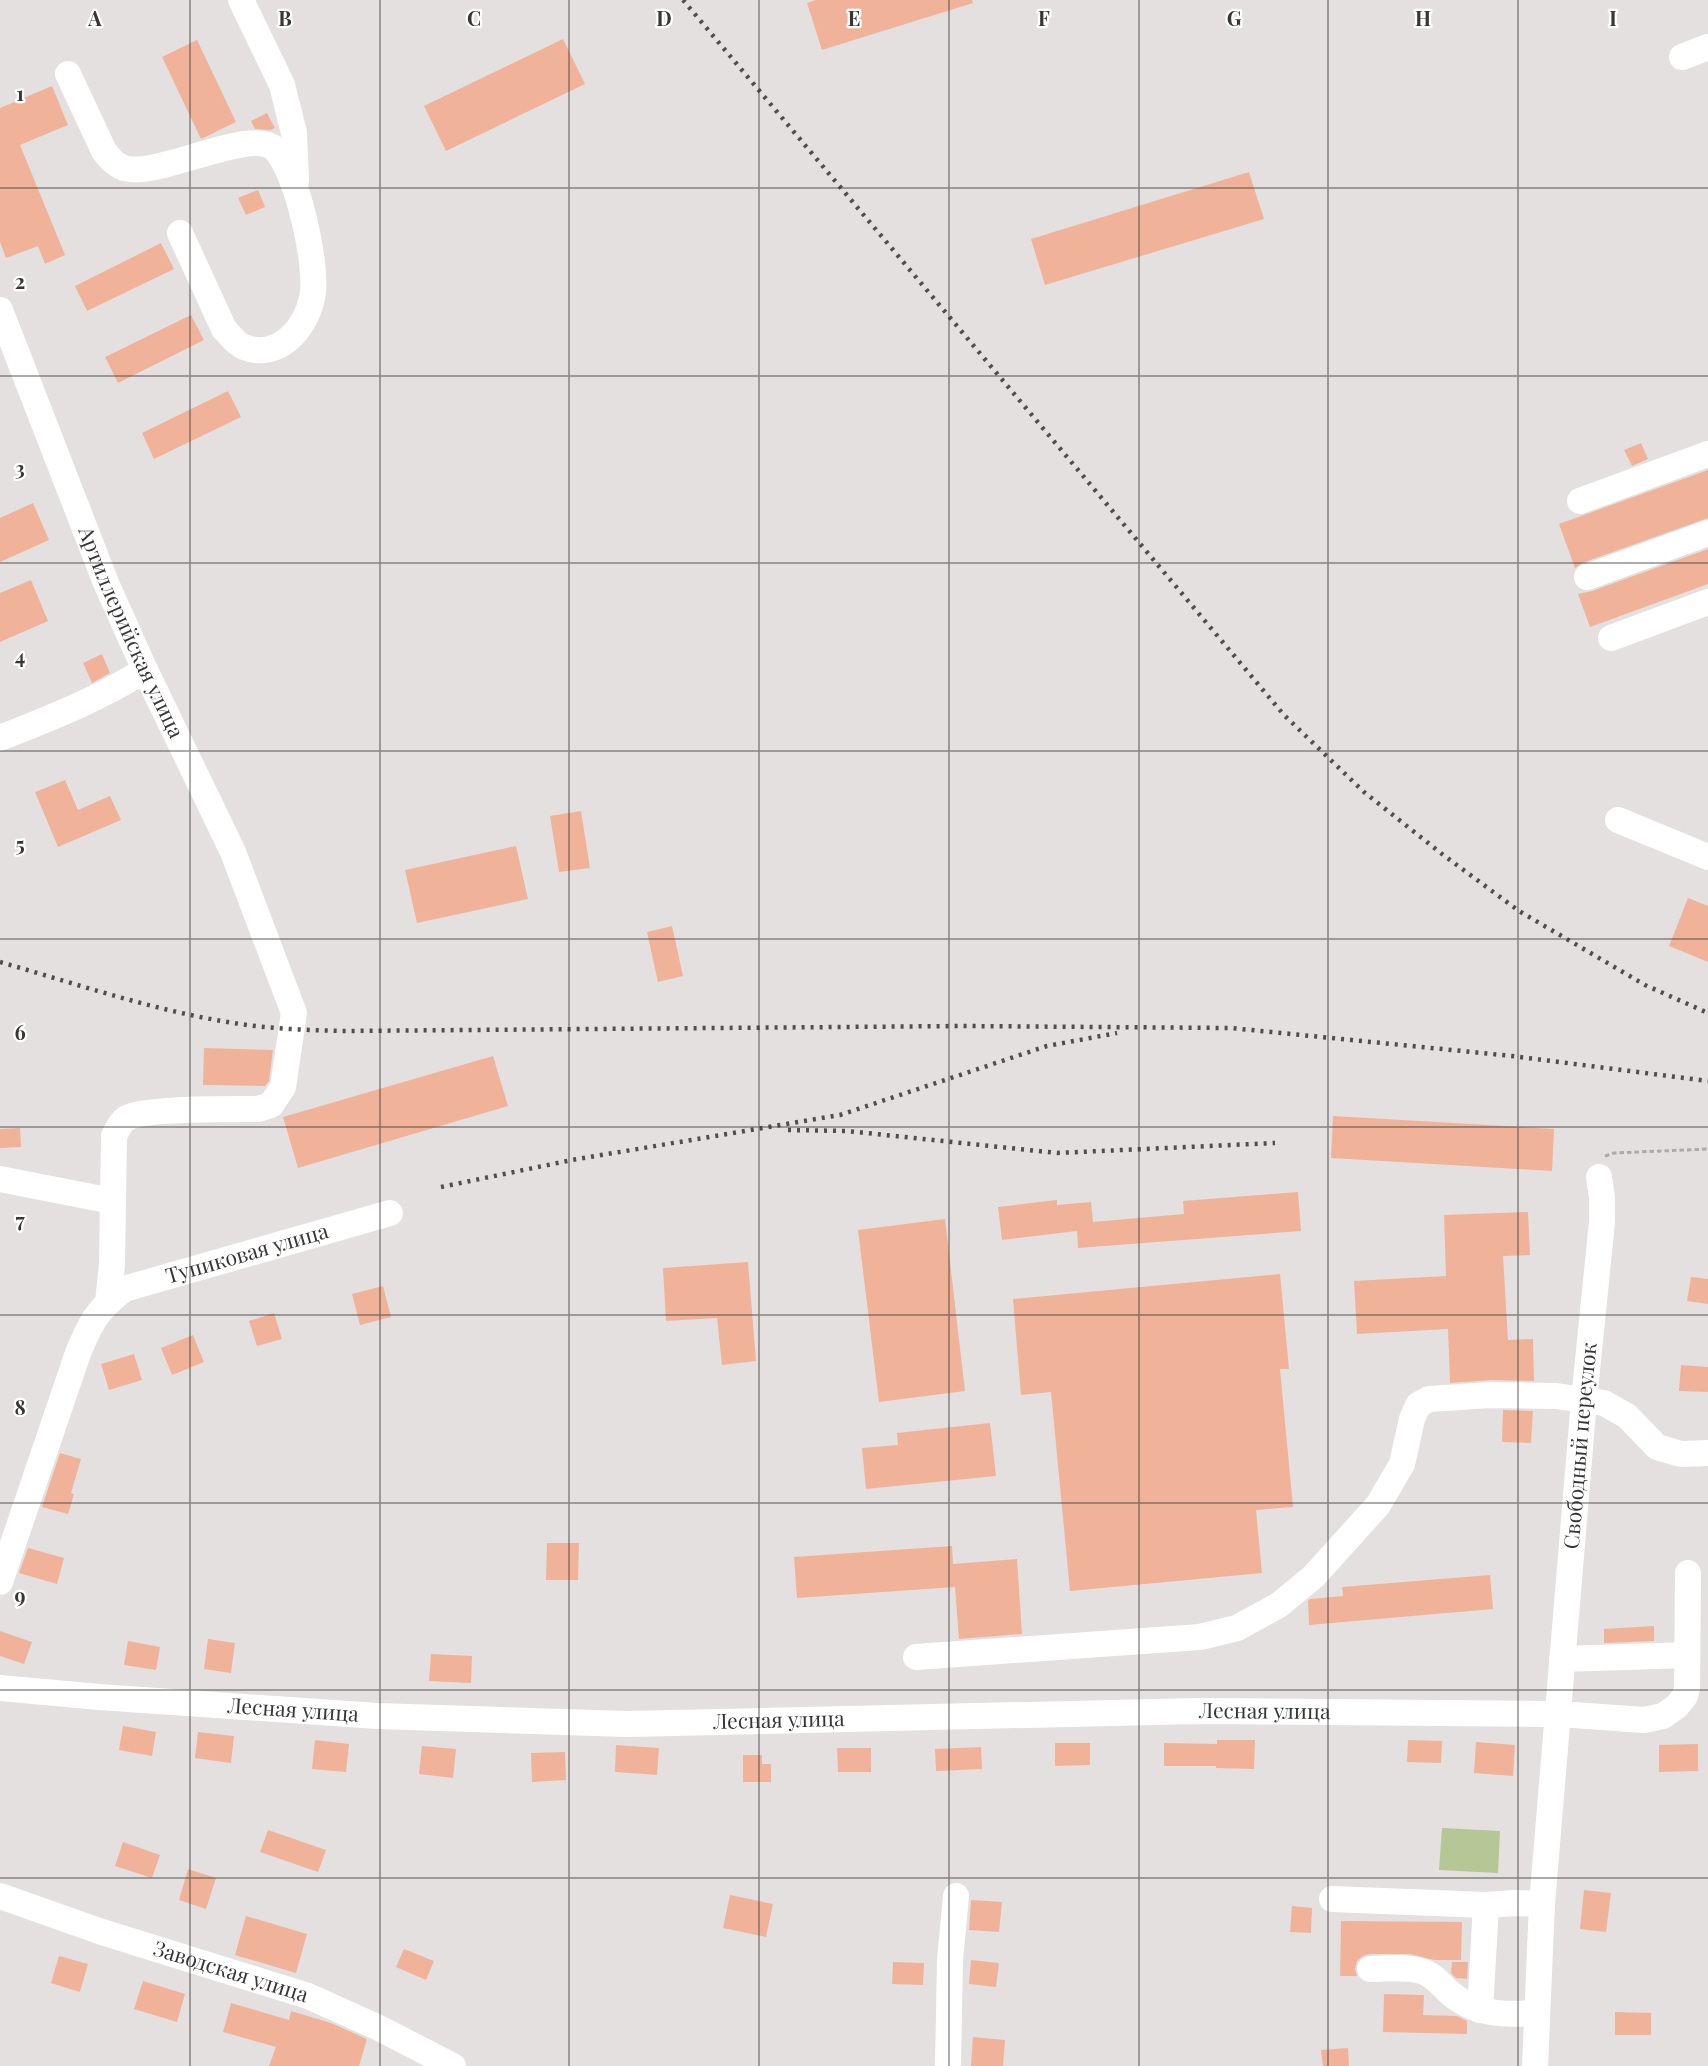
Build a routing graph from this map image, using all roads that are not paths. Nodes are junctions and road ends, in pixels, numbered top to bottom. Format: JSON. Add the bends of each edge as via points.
{"nodes":[{"id":1,"x":241,"y":0,"type":"edge"},
{"id":2,"x":1708,"y":47,"type":"edge"},
{"id":3,"x":1682,"y":57,"type":"dead end"},
{"id":4,"x":68,"y":74,"type":"dead end"},
{"id":5,"x":297,"y":195,"type":"junction"},
{"id":6,"x":180,"y":233,"type":"dead end"},
{"id":7,"x":2,"y":320,"type":"edge"},
{"id":8,"x":1708,"y":454,"type":"edge"},
{"id":9,"x":1580,"y":501,"type":"dead end"},
{"id":10,"x":1708,"y":533,"type":"edge"},
{"id":11,"x":1587,"y":578,"type":"dead end"},
{"id":12,"x":1708,"y":602,"type":"edge"},
{"id":13,"x":1611,"y":638,"type":"dead end"},
{"id":14,"x":145,"y":670,"type":"junction"},
{"id":15,"x":0,"y":738,"type":"edge"},
{"id":16,"x":1618,"y":820,"type":"dead end"},
{"id":17,"x":1708,"y":857,"type":"edge"},
{"id":18,"x":1599,"y":1177,"type":"road end"},
{"id":19,"x":0,"y":1179,"type":"edge"},
{"id":20,"x":112,"y":1201,"type":"junction"},
{"id":21,"x":390,"y":1213,"type":"dead end"},
{"id":22,"x":108,"y":1302,"type":"junction"},
{"id":23,"x":1584,"y":1400,"type":"junction"},
{"id":24,"x":1708,"y":1453,"type":"edge"},
{"id":25,"x":1688,"y":1573,"type":"dead end"},
{"id":26,"x":0,"y":1582,"type":"edge"},
{"id":27,"x":1687,"y":1655,"type":"junction"},
{"id":28,"x":916,"y":1657,"type":"dead end"},
{"id":29,"x":1562,"y":1659,"type":"junction"},
{"id":30,"x":0,"y":1688,"type":"edge"},
{"id":31,"x":1559,"y":1714,"type":"junction"},
{"id":32,"x":0,"y":1896,"type":"edge"},
{"id":33,"x":956,"y":1896,"type":"dead end"},
{"id":34,"x":1332,"y":1899,"type":"dead end"},
{"id":35,"x":1542,"y":1904,"type":"junction"},
{"id":36,"x":1486,"y":1905,"type":"junction"},
{"id":37,"x":1370,"y":1969,"type":"dead end"},
{"id":38,"x":1480,"y":2010,"type":"junction"},
{"id":39,"x":1537,"y":2013,"type":"junction"},
{"id":40,"x":453,"y":2066,"type":"edge"},
{"id":41,"x":948,"y":2066,"type":"edge"},
{"id":42,"x":1534,"y":2066,"type":"edge"}],
"edges":[{"from":1,"to":5,"type":"lane","via":[[282,85],[294,133]]},
{"from":2,"to":3,"type":"lane"},
{"from":4,"to":5,"type":"lane","via":[[104,151],[119,166],[133,170],[232,147],[268,145],[285,165]]},
{"from":5,"to":6,"type":"lane","via":[[311,255],[313,297],[291,339],[275,347],[243,347],[224,329]]},
{"from":7,"to":14,"type":"lane","name":"Артиллерийская улица","via":[[106,583]]},
{"from":8,"to":9,"type":"lane"},
{"from":10,"to":11,"type":"lane"},
{"from":12,"to":13,"type":"lane"},
{"from":14,"to":15,"type":"lane","via":[[67,712]]},
{"from":14,"to":20,"type":"lane","name":"Артиллерийская улица","via":[[233,852],[294,1012],[283,1087],[271,1105],[129,1116],[114,1136]]},
{"from":16,"to":17,"type":"lane"},
{"from":18,"to":23,"type":"lane","name":"Свободный переулок","via":[[1602,1222]]},
{"from":19,"to":20,"type":"lane"},
{"from":20,"to":22,"type":"lane"},
{"from":21,"to":22,"type":"lane","name":"Тупиковая улица","via":[[124,1289]]},
{"from":22,"to":26,"type":"lane","via":[[92,1321],[78,1353]]},
{"from":23,"to":24,"type":"lane","via":[[1604,1403],[1627,1416],[1657,1447],[1680,1454]]},
{"from":23,"to":28,"type":"lane","via":[[1491,1395],[1429,1399],[1418,1405],[1402,1464],[1378,1505],[1314,1576],[1279,1605],[1237,1628],[1200,1637]]},
{"from":23,"to":29,"type":"lane","name":"Свободный переулок"},
{"from":25,"to":27,"type":"lane","name":"Лесная улица"},
{"from":27,"to":29,"type":"lane"},
{"from":27,"to":31,"type":"lane","name":"Лесная улица","via":[[1685,1696],[1664,1716],[1644,1720]]},
{"from":29,"to":31,"type":"lane","name":"Свободный переулок"},
{"from":30,"to":31,"type":"lane","name":"Лесная улица","via":[[377,1716],[627,1724],[1198,1711]]},
{"from":31,"to":35,"type":"lane","name":"Свободный переулок"},
{"from":32,"to":40,"type":"lane","name":"Заводская улица","via":[[309,1996]]},
{"from":33,"to":41,"type":"lane"},
{"from":34,"to":36,"type":"lane"},
{"from":35,"to":36,"type":"lane"},
{"from":35,"to":39,"type":"lane","name":"Свободный переулок"},
{"from":36,"to":38,"type":"lane"},
{"from":37,"to":38,"type":"lane","via":[[1421,1971],[1459,2000]]},
{"from":38,"to":39,"type":"lane","via":[[1495,2014]]},
{"from":39,"to":42,"type":"lane","name":"Свободный переулок"}]}
